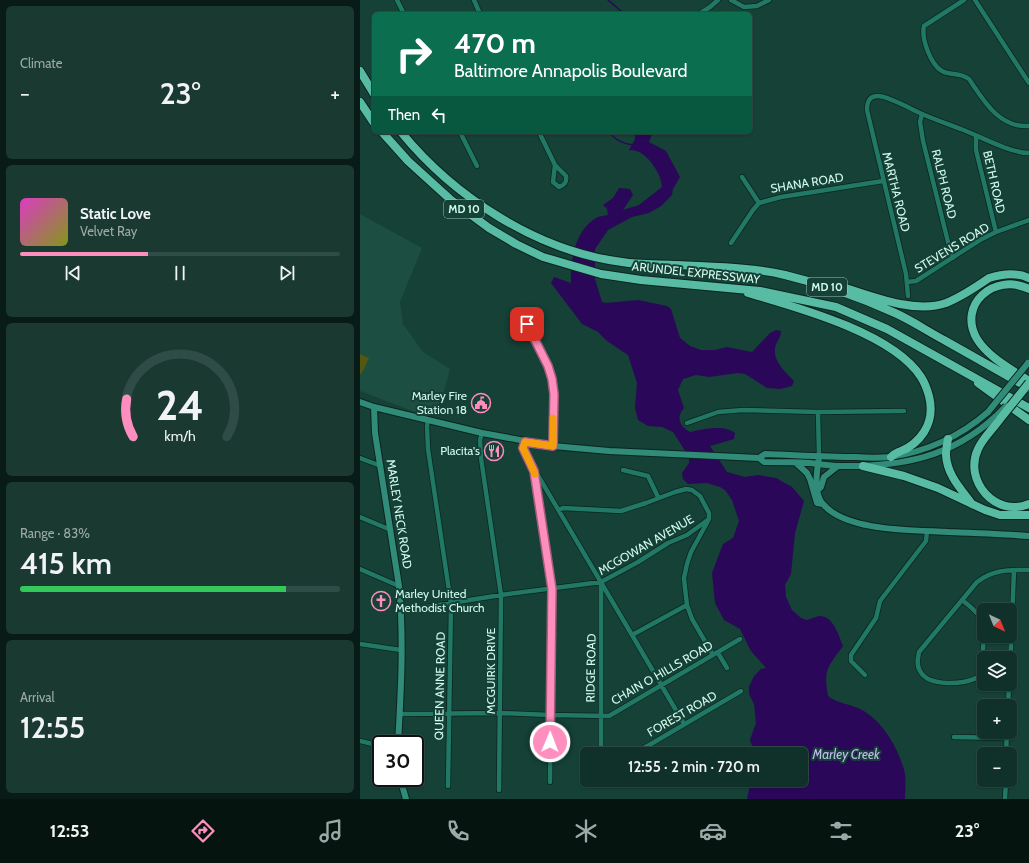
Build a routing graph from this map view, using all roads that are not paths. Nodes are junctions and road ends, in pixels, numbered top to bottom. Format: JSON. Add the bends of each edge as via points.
{"nodes":[{"id":1,"x":397,"y":0,"type":"edge"},
{"id":2,"x":474,"y":0,"type":"edge"},
{"id":3,"x":718,"y":0,"type":"edge"},
{"id":4,"x":731,"y":0,"type":"edge"},
{"id":5,"x":964,"y":0,"type":"edge"},
{"id":6,"x":975,"y":0,"type":"edge"},
{"id":7,"x":767,"y":1,"type":"edge"},
{"id":8,"x":403,"y":12,"type":"edge"},
{"id":9,"x":479,"y":12,"type":"edge"},
{"id":10,"x":703,"y":12,"type":"edge"},
{"id":11,"x":360,"y":71,"type":"edge"},
{"id":12,"x":1029,"y":83,"type":"edge"},
{"id":13,"x":372,"y":91,"type":"edge"},
{"id":14,"x":360,"y":102,"type":"edge"},
{"id":15,"x":922,"y":114,"type":"junction"},
{"id":16,"x":372,"y":120,"type":"edge"},
{"id":17,"x":1029,"y":126,"type":"edge"},
{"id":18,"x":384,"y":134,"type":"edge"},
{"id":19,"x":402,"y":134,"type":"edge"},
{"id":20,"x":461,"y":134,"type":"edge"},
{"id":21,"x":540,"y":134,"type":"edge"},
{"id":22,"x":976,"y":136,"type":"junction"},
{"id":23,"x":1028,"y":153,"type":"edge"},
{"id":24,"x":1029,"y":160,"type":"edge"},
{"id":25,"x":555,"y":165,"type":"dead end"},
{"id":26,"x":477,"y":166,"type":"dead end"},
{"id":27,"x":742,"y":177,"type":"dead end"},
{"id":28,"x":883,"y":182,"type":"junction"},
{"id":29,"x":760,"y":203,"type":"junction"},
{"id":30,"x":1029,"y":220,"type":"edge"},
{"id":31,"x":996,"y":232,"type":"junction"},
{"id":32,"x":731,"y":243,"type":"dead end"},
{"id":33,"x":953,"y":258,"type":"junction"},
{"id":34,"x":1029,"y":278,"type":"edge"},
{"id":35,"x":798,"y":279,"type":"junction"},
{"id":36,"x":907,"y":282,"type":"junction"},
{"id":37,"x":724,"y":287,"type":"junction"},
{"id":38,"x":1029,"y":289,"type":"edge"},
{"id":39,"x":908,"y":296,"type":"dead end"},
{"id":40,"x":522,"y":314,"type":"dead end"},
{"id":41,"x":1029,"y":362,"type":"edge"},
{"id":42,"x":969,"y":374,"type":"junction"},
{"id":43,"x":1029,"y":381,"type":"edge"},
{"id":44,"x":1029,"y":388,"type":"edge"},
{"id":45,"x":360,"y":402,"type":"edge"},
{"id":46,"x":374,"y":408,"type":"junction"},
{"id":47,"x":1029,"y":408,"type":"edge"},
{"id":48,"x":904,"y":411,"type":"dead end"},
{"id":49,"x":818,"y":412,"type":"junction"},
{"id":50,"x":998,"y":418,"type":"junction"},
{"id":51,"x":428,"y":420,"type":"junction"},
{"id":52,"x":1029,"y":420,"type":"edge"},
{"id":53,"x":687,"y":423,"type":"dead end"},
{"id":54,"x":482,"y":433,"type":"junction"},
{"id":55,"x":948,"y":439,"type":"junction"},
{"id":56,"x":525,"y":442,"type":"junction"},
{"id":57,"x":553,"y":446,"type":"junction"},
{"id":58,"x":947,"y":448,"type":"junction"},
{"id":59,"x":819,"y":457,"type":"junction"},
{"id":60,"x":891,"y":457,"type":"junction"},
{"id":61,"x":360,"y":458,"type":"edge"},
{"id":62,"x":759,"y":458,"type":"junction"},
{"id":63,"x":796,"y":463,"type":"junction"},
{"id":64,"x":818,"y":464,"type":"junction"},
{"id":65,"x":381,"y":466,"type":"junction"},
{"id":66,"x":838,"y":466,"type":"junction"},
{"id":67,"x":863,"y":466,"type":"junction"},
{"id":68,"x":623,"y":470,"type":"dead end"},
{"id":69,"x":534,"y":471,"type":"junction"},
{"id":70,"x":818,"y":490,"type":"junction"},
{"id":71,"x":658,"y":497,"type":"junction"},
{"id":72,"x":823,"y":504,"type":"junction"},
{"id":73,"x":972,"y":504,"type":"junction"},
{"id":74,"x":1029,"y":504,"type":"edge"},
{"id":75,"x":559,"y":510,"type":"junction"},
{"id":76,"x":1029,"y":515,"type":"edge"},
{"id":77,"x":360,"y":517,"type":"edge"},
{"id":78,"x":709,"y":519,"type":"junction"},
{"id":79,"x":391,"y":530,"type":"junction"},
{"id":80,"x":927,"y":531,"type":"junction"},
{"id":81,"x":1029,"y":536,"type":"edge"},
{"id":82,"x":360,"y":569,"type":"edge"},
{"id":83,"x":1014,"y":570,"type":"junction"},
{"id":84,"x":1029,"y":570,"type":"edge"},
{"id":85,"x":601,"y":582,"type":"junction"},
{"id":86,"x":399,"y":586,"type":"junction"},
{"id":87,"x":552,"y":589,"type":"junction"},
{"id":88,"x":501,"y":596,"type":"junction"},
{"id":89,"x":962,"y":600,"type":"junction"},
{"id":90,"x":451,"y":604,"type":"junction"},
{"id":91,"x":687,"y":605,"type":"junction"},
{"id":92,"x":401,"y":611,"type":"junction"},
{"id":93,"x":977,"y":613,"type":"edge"},
{"id":94,"x":632,"y":634,"type":"junction"},
{"id":95,"x":740,"y":639,"type":"dead end"},
{"id":96,"x":983,"y":643,"type":"edge"},
{"id":97,"x":360,"y":644,"type":"edge"},
{"id":98,"x":401,"y":650,"type":"junction"},
{"id":99,"x":1011,"y":651,"type":"edge"},
{"id":100,"x":715,"y":654,"type":"junction"},
{"id":101,"x":727,"y":668,"type":"dead end"},
{"id":102,"x":865,"y":675,"type":"dead end"},
{"id":103,"x":661,"y":685,"type":"junction"},
{"id":104,"x":741,"y":691,"type":"dead end"},
{"id":105,"x":500,"y":713,"type":"junction"},
{"id":106,"x":400,"y":714,"type":"junction"},
{"id":107,"x":450,"y":714,"type":"junction"},
{"id":108,"x":551,"y":715,"type":"junction"},
{"id":109,"x":601,"y":716,"type":"junction"},
{"id":110,"x":684,"y":724,"type":"junction"},
{"id":111,"x":399,"y":735,"type":"edge"},
{"id":112,"x":954,"y":737,"type":"dead end"},
{"id":113,"x":977,"y":737,"type":"edge"},
{"id":114,"x":360,"y":741,"type":"edge"},
{"id":115,"x":372,"y":744,"type":"edge"},
{"id":116,"x":601,"y":747,"type":"edge"},
{"id":117,"x":648,"y":747,"type":"edge"},
{"id":118,"x":550,"y":782,"type":"dead end"},
{"id":119,"x":448,"y":786,"type":"dead end"},
{"id":120,"x":403,"y":787,"type":"edge"},
{"id":121,"x":1006,"y":787,"type":"edge"},
{"id":122,"x":499,"y":790,"type":"dead end"},
{"id":123,"x":406,"y":799,"type":"edge"},
{"id":124,"x":1005,"y":799,"type":"edge"}],
"edges":[{"from":1,"to":8,"type":"street"},
{"from":2,"to":9,"type":"street"},
{"from":3,"to":10,"type":"street"},
{"from":4,"to":7,"type":"street","via":[[744,7],[757,6]]},
{"from":5,"to":17,"type":"street","via":[[924,26],[924,41],[933,60],[946,73],[969,79],[994,113],[1013,124]]},
{"from":6,"to":12,"type":"street"},
{"from":11,"to":13,"type":"highway"},
{"from":14,"to":16,"type":"highway"},
{"from":15,"to":22,"type":"street"},
{"from":15,"to":28,"type":"street","name":"MARTHA ROAD","via":[[882,96],[874,96],[868,102],[867,110]]},
{"from":15,"to":33,"type":"street","name":"RALPH ROAD","via":[[920,122],[923,141]]},
{"from":18,"to":37,"type":"highway","name":"ARUNDEL EXPRESSWAY","number":"MD 10","via":[[408,161],[451,200],[489,228],[543,257],[602,274]]},
{"from":19,"to":35,"type":"highway","name":"ARUNDEL EXPRESSWAY","number":"MD 10","via":[[425,160],[471,199],[524,231],[564,247],[622,262],[737,269]]},
{"from":20,"to":26,"type":"street"},
{"from":21,"to":25,"type":"street"},
{"from":22,"to":23,"type":"street","via":[[1018,152]]},
{"from":22,"to":31,"type":"street","name":"BETH ROAD","via":[[976,150]]},
{"from":23,"to":24,"type":"street"},
{"from":27,"to":29,"type":"street"},
{"from":28,"to":29,"type":"street","name":"SHANA ROAD","via":[[781,197]]},
{"from":28,"to":36,"type":"street","name":"MARTHA ROAD"},
{"from":29,"to":32,"type":"street","name":"SHANA ROAD"},
{"from":30,"to":31,"type":"street","name":"STEVENS ROAD"},
{"from":31,"to":33,"type":"street","name":"STEVENS ROAD"},
{"from":33,"to":36,"type":"street","name":"STEVENS ROAD","via":[[916,281]]},
{"from":34,"to":35,"type":"highway","via":[[1014,274],[996,276],[950,301],[922,307],[901,304],[806,276]]},
{"from":35,"to":44,"type":"highway","name":"ARUNDEL EXPRESSWAY","number":"MD 10","via":[[896,313]]},
{"from":36,"to":39,"type":"street","name":"MARTHA ROAD"},
{"from":37,"to":42,"type":"highway","name":"ARUNDEL EXPRESSWAY","number":"MD 10","via":[[766,292],[836,307],[887,329]]},
{"from":37,"to":60,"type":"highway","via":[[798,307],[842,324],[887,346],[912,366],[926,386],[931,412],[922,436]]},
{"from":38,"to":43,"type":"highway","via":[[1010,283],[992,288],[978,301],[972,318],[975,334],[983,346],[995,358]]},
{"from":40,"to":57,"type":"street","via":[[552,379]]},
{"from":41,"to":55,"type":"main road","bridge":true,"via":[[988,412],[970,427]]},
{"from":42,"to":47,"type":"highway","name":"ARUNDEL EXPRESSWAY","number":"MD 10"},
{"from":42,"to":52,"type":"highway","via":[[979,385]]},
{"from":43,"to":50,"type":"highway","bridge":true},
{"from":45,"to":46,"type":"main road"},
{"from":46,"to":51,"type":"main road"},
{"from":46,"to":65,"type":"main road","name":"MARLEY NECK ROAD","via":[[375,433]]},
{"from":48,"to":49,"type":"street"},
{"from":49,"to":53,"type":"street","via":[[718,412]]},
{"from":49,"to":59,"type":"street"},
{"from":50,"to":58,"type":"main road"},
{"from":50,"to":74,"type":"highway","via":[[978,449],[975,468],[978,484],[985,494],[1001,504],[1017,507]]},
{"from":51,"to":54,"type":"main road"},
{"from":51,"to":90,"type":"street","name":"QUEEN ANNE ROAD","via":[[428,449]]},
{"from":54,"to":56,"type":"main road"},
{"from":54,"to":88,"type":"street","name":"MCGUIRK DRIVE","via":[[481,458]]},
{"from":55,"to":58,"type":"highway"},
{"from":55,"to":60,"type":"main road","via":[[922,450]]},
{"from":56,"to":57,"type":"main road"},
{"from":56,"to":69,"type":"street","via":[[523,448]]},
{"from":57,"to":62,"type":"main road","via":[[586,450]]},
{"from":58,"to":67,"type":"main road","via":[[910,462]]},
{"from":58,"to":73,"type":"highway","via":[[952,477]]},
{"from":59,"to":60,"type":"main road"},
{"from":59,"to":62,"type":"main road","via":[[765,454]]},
{"from":59,"to":64,"type":"main road"},
{"from":61,"to":65,"type":"street"},
{"from":62,"to":63,"type":"main road","via":[[764,462]]},
{"from":63,"to":64,"type":"main road"},
{"from":63,"to":72,"type":"main road","via":[[807,473],[817,503]]},
{"from":64,"to":66,"type":"main road"},
{"from":64,"to":70,"type":"main road"},
{"from":65,"to":79,"type":"main road","name":"MARLEY NECK ROAD"},
{"from":66,"to":67,"type":"main road"},
{"from":66,"to":70,"type":"main road","via":[[824,477]]},
{"from":67,"to":73,"type":"highway","via":[[904,476]]},
{"from":68,"to":71,"type":"street","via":[[648,476]]},
{"from":69,"to":75,"type":"street"},
{"from":69,"to":87,"type":"street"},
{"from":70,"to":72,"type":"main road"},
{"from":71,"to":75,"type":"street","via":[[621,511],[563,508]]},
{"from":71,"to":78,"type":"street","via":[[686,489],[692,490],[700,496],[709,513]]},
{"from":72,"to":80,"type":"main road","via":[[838,515],[867,525]]},
{"from":73,"to":76,"type":"highway","via":[[1000,516]]},
{"from":75,"to":85,"type":"street"},
{"from":77,"to":79,"type":"street"},
{"from":78,"to":85,"type":"street","name":"MCGOWAN AVENUE","via":[[687,535]]},
{"from":78,"to":91,"type":"street","via":[[687,564],[684,578]]},
{"from":79,"to":86,"type":"main road","name":"MARLEY NECK ROAD"},
{"from":80,"to":81,"type":"main road"},
{"from":80,"to":102,"type":"street","via":[[926,541],[880,601],[876,618],[851,655],[851,661]]},
{"from":82,"to":86,"type":"street"},
{"from":83,"to":84,"type":"street"},
{"from":83,"to":89,"type":"street","via":[[993,572],[983,577]]},
{"from":83,"to":99,"type":"street"},
{"from":85,"to":87,"type":"street","name":"MCGOWAN AVENUE"},
{"from":85,"to":94,"type":"street"},
{"from":85,"to":109,"type":"street","name":"RIDGE ROAD"},
{"from":86,"to":92,"type":"main road","name":"MARLEY NECK ROAD"},
{"from":87,"to":88,"type":"street","name":"MCGOWAN AVENUE"},
{"from":87,"to":108,"type":"street"},
{"from":88,"to":90,"type":"street","name":"MCGOWAN AVENUE"},
{"from":88,"to":105,"type":"street","name":"MCGUIRK DRIVE"},
{"from":89,"to":93,"type":"street"},
{"from":89,"to":96,"type":"street","via":[[919,652],[920,671],[924,676],[940,682],[972,681],[978,677],[982,665]]},
{"from":90,"to":92,"type":"street","name":"MCGOWAN AVENUE"},
{"from":90,"to":107,"type":"street","name":"QUEEN ANNE ROAD"},
{"from":91,"to":94,"type":"street"},
{"from":91,"to":100,"type":"street","via":[[692,618]]},
{"from":92,"to":98,"type":"main road","name":"MARLEY NECK ROAD"},
{"from":94,"to":103,"type":"street"},
{"from":95,"to":100,"type":"street","name":"CHAIN O HILLS ROAD"},
{"from":97,"to":98,"type":"street"},
{"from":98,"to":106,"type":"main road","name":"MARLEY NECK ROAD"},
{"from":100,"to":101,"type":"street"},
{"from":100,"to":103,"type":"street","name":"CHAIN O HILLS ROAD"},
{"from":103,"to":109,"type":"street","name":"CHAIN O HILLS ROAD","via":[[609,716]]},
{"from":103,"to":110,"type":"street"},
{"from":104,"to":110,"type":"street","name":"FOREST ROAD"},
{"from":105,"to":107,"type":"street","name":"CHAIN O HILLS ROAD"},
{"from":105,"to":108,"type":"street","name":"CHAIN O HILLS ROAD"},
{"from":105,"to":122,"type":"street","name":"MCGUIRK DRIVE"},
{"from":106,"to":107,"type":"street","name":"CHAIN O HILLS ROAD"},
{"from":106,"to":111,"type":"main road","name":"MARLEY NECK ROAD"},
{"from":107,"to":119,"type":"street","name":"QUEEN ANNE ROAD"},
{"from":108,"to":109,"type":"street","name":"CHAIN O HILLS ROAD"},
{"from":108,"to":118,"type":"street"},
{"from":109,"to":116,"type":"street","name":"RIDGE ROAD"},
{"from":110,"to":117,"type":"street","name":"FOREST ROAD"},
{"from":112,"to":113,"type":"street"},
{"from":114,"to":115,"type":"street"},
{"from":120,"to":123,"type":"main road"},
{"from":121,"to":124,"type":"street"}]}
